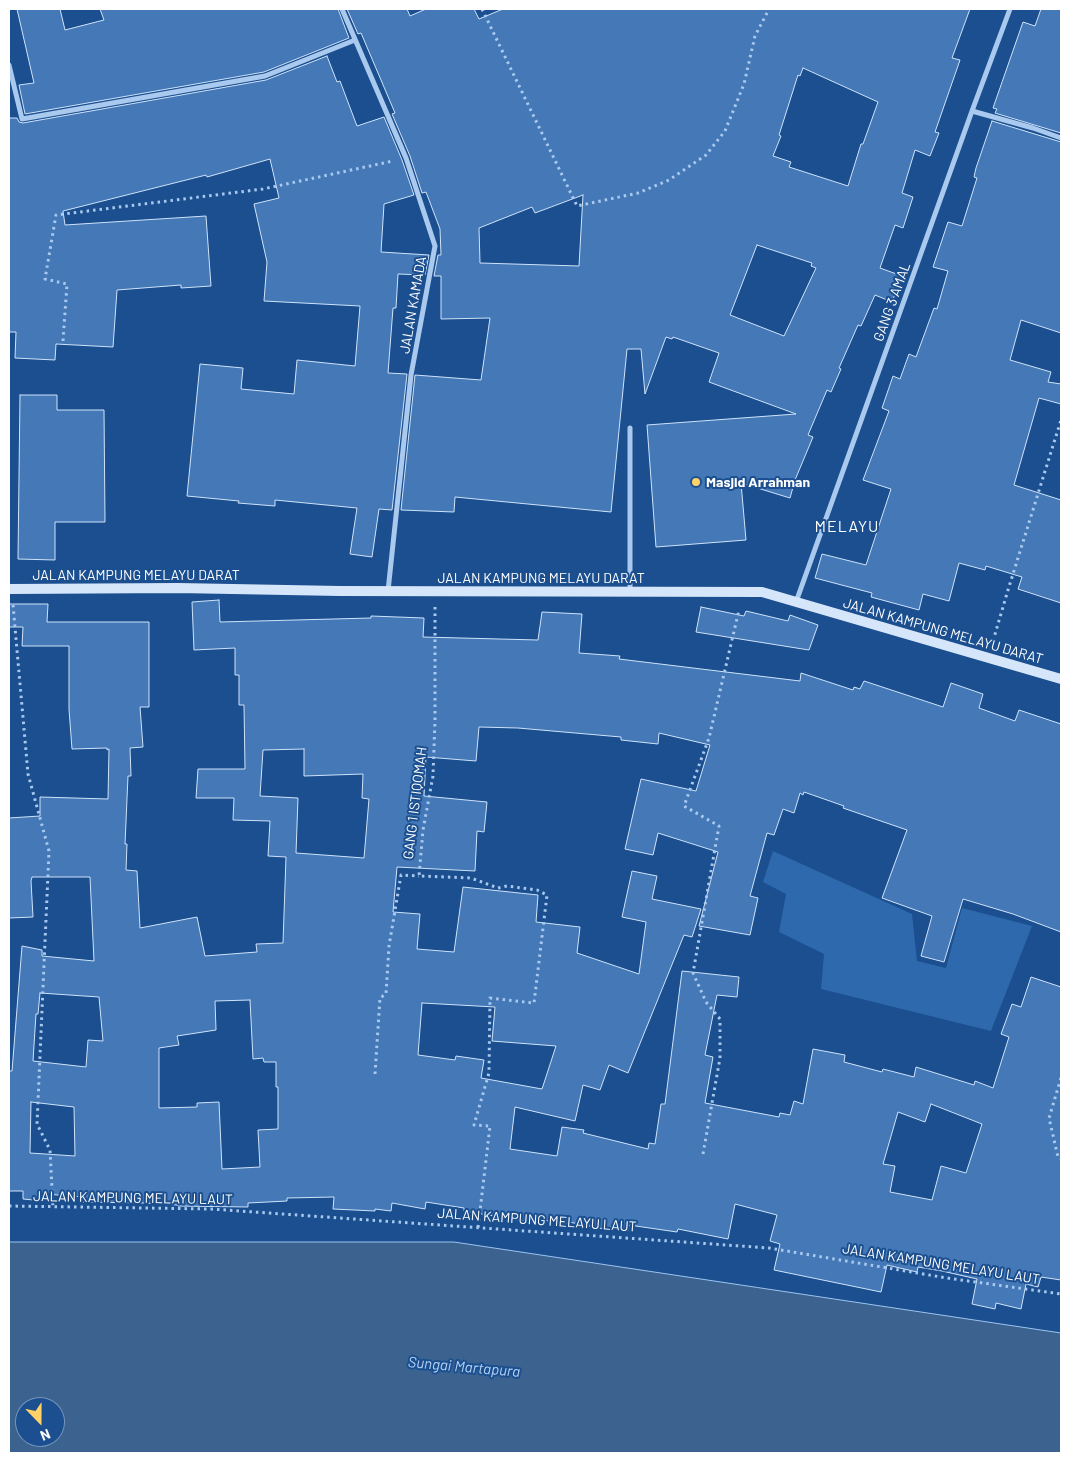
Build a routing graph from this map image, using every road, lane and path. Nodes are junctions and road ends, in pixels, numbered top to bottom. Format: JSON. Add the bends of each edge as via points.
{"nodes":[{"id":1,"x":342,"y":9,"type":"edge"},
{"id":2,"x":482,"y":9,"type":"edge"},
{"id":3,"x":769,"y":9,"type":"edge"},
{"id":4,"x":1010,"y":9,"type":"edge"},
{"id":5,"x":355,"y":40,"type":"junction"},
{"id":6,"x":9,"y":65,"type":"edge"},
{"id":7,"x":972,"y":111,"type":"junction"},
{"id":8,"x":1061,"y":138,"type":"edge"},
{"id":9,"x":406,"y":158,"type":"junction"},
{"id":10,"x":64,"y":341,"type":"dead end"},
{"id":11,"x":1061,"y":420,"type":"edge"},
{"id":12,"x":630,"y":428,"type":"dead end"},
{"id":13,"x":10,"y":589,"type":"edge"},
{"id":14,"x":388,"y":591,"type":"junction"},
{"id":15,"x":435,"y":591,"type":"junction"},
{"id":16,"x":630,"y":592,"type":"junction"},
{"id":17,"x":744,"y":592,"type":"junction"},
{"id":18,"x":796,"y":602,"type":"junction"},
{"id":19,"x":988,"y":658,"type":"junction"},
{"id":20,"x":1061,"y":679,"type":"edge"},
{"id":21,"x":418,"y":876,"type":"junction"},
{"id":22,"x":375,"y":1074,"type":"dead end"},
{"id":23,"x":1061,"y":1078,"type":"edge"},
{"id":24,"x":703,"y":1154,"type":"dead end"},
{"id":25,"x":1061,"y":1158,"type":"edge"},
{"id":26,"x":9,"y":1206,"type":"edge"},
{"id":27,"x":53,"y":1208,"type":"junction"},
{"id":28,"x":478,"y":1228,"type":"junction"},
{"id":29,"x":1061,"y":1294,"type":"edge"}],
"edges":[{"from":1,"to":5,"type":"street","name":"JALAN KAMADA"},
{"from":2,"to":3,"type":"path","via":[[577,206],[646,190],[669,180],[706,155],[725,131],[744,84],[756,36]]},
{"from":4,"to":7,"type":"street","name":"GANG 3 AMAL"},
{"from":5,"to":6,"type":"street","via":[[265,76],[22,120]]},
{"from":5,"to":9,"type":"street","name":"JALAN KAMADA"},
{"from":7,"to":8,"type":"street"},
{"from":7,"to":18,"type":"street","name":"GANG 3 AMAL"},
{"from":9,"to":10,"type":"path","via":[[262,189],[56,215],[45,279],[67,284]]},
{"from":9,"to":14,"type":"street","name":"JALAN KAMADA","via":[[435,246],[411,374]]},
{"from":11,"to":19,"type":"path"},
{"from":12,"to":16,"type":"street"},
{"from":13,"to":14,"type":"main road","name":"JALAN KAMPUNG MELAYU DARAT"},
{"from":13,"to":27,"type":"path","via":[[28,774],[49,851],[37,1124],[50,1150]]},
{"from":14,"to":15,"type":"main road","name":"JALAN KAMPUNG MELAYU DARAT"},
{"from":15,"to":16,"type":"main road","name":"JALAN KAMPUNG MELAYU DARAT"},
{"from":15,"to":21,"type":"path","name":"GANG 1 ISTIQOMAH","via":[[432,776]]},
{"from":16,"to":17,"type":"main road","name":"JALAN KAMPUNG MELAYU DARAT"},
{"from":17,"to":18,"type":"main road","name":"JALAN KAMPUNG MELAYU DARAT","via":[[762,592]]},
{"from":17,"to":24,"type":"path","via":[[709,738],[684,806],[719,826],[692,973],[706,1002],[720,1019],[720,1058]]},
{"from":18,"to":19,"type":"main road","name":"JALAN KAMPUNG MELAYU DARAT"},
{"from":19,"to":20,"type":"main road","name":"JALAN KAMPUNG MELAYU DARAT"},
{"from":21,"to":22,"type":"path","via":[[401,875],[389,946],[386,994],[380,998]]},
{"from":21,"to":28,"type":"path","name":"GANG 1 ISTIQOMAH","via":[[471,878],[498,888],[507,886],[547,894],[534,1003],[490,998],[489,1073],[474,1125],[490,1126]]},
{"from":23,"to":25,"type":"path","via":[[1050,1118],[1058,1157]]},
{"from":26,"to":27,"type":"path","name":"JALAN KAMPUNG MELAYU LAUT"},
{"from":27,"to":28,"type":"path","name":"JALAN KAMPUNG MELAYU LAUT","via":[[211,1209]]},
{"from":28,"to":29,"type":"path","name":"JALAN KAMPUNG MELAYU LAUT","via":[[769,1248]]}]}
